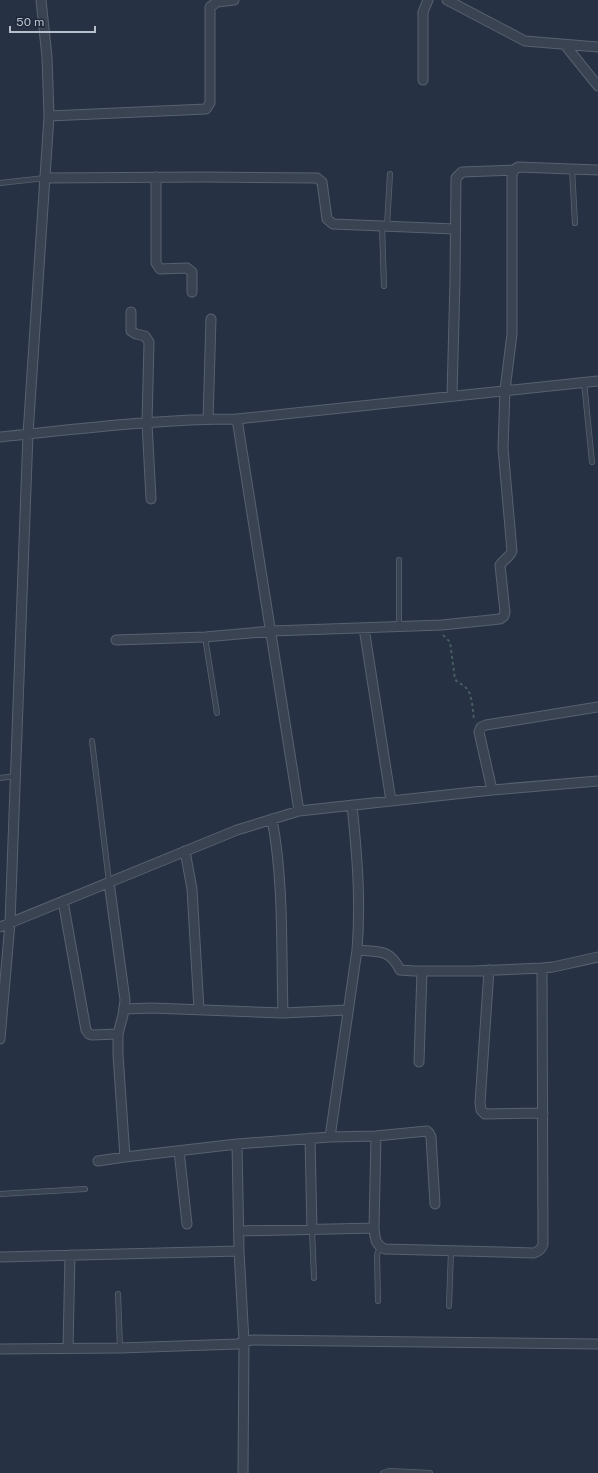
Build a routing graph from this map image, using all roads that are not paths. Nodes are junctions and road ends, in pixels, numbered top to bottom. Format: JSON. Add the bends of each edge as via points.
{"nodes":[{"id":1,"x":41,"y":0,"type":"edge"},
{"id":2,"x":234,"y":0,"type":"edge"},
{"id":3,"x":428,"y":0,"type":"edge"},
{"id":4,"x":447,"y":0,"type":"edge"},
{"id":5,"x":217,"y":1,"type":"edge"},
{"id":6,"x":565,"y":45,"type":"junction"},
{"id":7,"x":598,"y":47,"type":"edge"},
{"id":8,"x":423,"y":80,"type":"dead end"},
{"id":9,"x":598,"y":86,"type":"edge"},
{"id":10,"x":49,"y":116,"type":"junction"},
{"id":11,"x":572,"y":169,"type":"junction"},
{"id":12,"x":514,"y":170,"type":"junction"},
{"id":13,"x":598,"y":170,"type":"edge"},
{"id":14,"x":390,"y":174,"type":"dead end"},
{"id":15,"x":156,"y":177,"type":"junction"},
{"id":16,"x":45,"y":178,"type":"junction"},
{"id":17,"x":0,"y":183,"type":"edge"},
{"id":18,"x":575,"y":223,"type":"dead end"},
{"id":19,"x":385,"y":226,"type":"junction"},
{"id":20,"x":455,"y":229,"type":"junction"},
{"id":21,"x":384,"y":286,"type":"dead end"},
{"id":22,"x":192,"y":292,"type":"dead end"},
{"id":23,"x":132,"y":312,"type":"dead end"},
{"id":24,"x":211,"y":319,"type":"dead end"},
{"id":25,"x":598,"y":381,"type":"edge"},
{"id":26,"x":584,"y":382,"type":"junction"},
{"id":27,"x":505,"y":390,"type":"junction"},
{"id":28,"x":452,"y":396,"type":"junction"},
{"id":29,"x":208,"y":419,"type":"junction"},
{"id":30,"x":237,"y":419,"type":"junction"},
{"id":31,"x":147,"y":423,"type":"junction"},
{"id":32,"x":28,"y":434,"type":"junction"},
{"id":33,"x":0,"y":437,"type":"edge"},
{"id":34,"x":592,"y":462,"type":"dead end"},
{"id":35,"x":151,"y":499,"type":"dead end"},
{"id":36,"x":399,"y":560,"type":"dead end"},
{"id":37,"x":399,"y":627,"type":"junction"},
{"id":38,"x":364,"y":628,"type":"junction"},
{"id":39,"x":272,"y":631,"type":"junction"},
{"id":40,"x":205,"y":637,"type":"junction"},
{"id":41,"x":116,"y":640,"type":"dead end"},
{"id":42,"x":598,"y":707,"type":"edge"},
{"id":43,"x":217,"y":713,"type":"dead end"},
{"id":44,"x":92,"y":741,"type":"dead end"},
{"id":45,"x":16,"y":776,"type":"junction"},
{"id":46,"x":0,"y":778,"type":"edge"},
{"id":47,"x":598,"y":780,"type":"edge"},
{"id":48,"x":492,"y":790,"type":"junction"},
{"id":49,"x":392,"y":801,"type":"junction"},
{"id":50,"x":352,"y":805,"type":"junction"},
{"id":51,"x":299,"y":811,"type":"junction"},
{"id":52,"x":272,"y":819,"type":"junction"},
{"id":53,"x":185,"y":851,"type":"junction"},
{"id":54,"x":109,"y":882,"type":"junction"},
{"id":55,"x":63,"y":901,"type":"junction"},
{"id":56,"x":10,"y":923,"type":"junction"},
{"id":57,"x":0,"y":927,"type":"edge"},
{"id":58,"x":356,"y":950,"type":"junction"},
{"id":59,"x":598,"y":957,"type":"edge"},
{"id":60,"x":542,"y":968,"type":"junction"},
{"id":61,"x":489,"y":970,"type":"junction"},
{"id":62,"x":422,"y":971,"type":"junction"},
{"id":63,"x":124,"y":1009,"type":"junction"},
{"id":64,"x":200,"y":1010,"type":"junction"},
{"id":65,"x":347,"y":1010,"type":"junction"},
{"id":66,"x":283,"y":1013,"type":"junction"},
{"id":67,"x":118,"y":1034,"type":"junction"},
{"id":68,"x":0,"y":1039,"type":"edge"},
{"id":69,"x":419,"y":1062,"type":"dead end"},
{"id":70,"x":543,"y":1113,"type":"junction"},
{"id":71,"x":376,"y":1136,"type":"junction"},
{"id":72,"x":330,"y":1137,"type":"junction"},
{"id":73,"x":310,"y":1138,"type":"junction"},
{"id":74,"x":237,"y":1144,"type":"junction"},
{"id":75,"x":179,"y":1151,"type":"junction"},
{"id":76,"x":125,"y":1157,"type":"junction"},
{"id":77,"x":98,"y":1162,"type":"dead end"},
{"id":78,"x":85,"y":1189,"type":"dead end"},
{"id":79,"x":0,"y":1194,"type":"edge"},
{"id":80,"x":435,"y":1204,"type":"dead end"},
{"id":81,"x":187,"y":1224,"type":"dead end"},
{"id":82,"x":374,"y":1228,"type":"junction"},
{"id":83,"x":312,"y":1230,"type":"junction"},
{"id":84,"x":239,"y":1231,"type":"junction"},
{"id":85,"x":380,"y":1247,"type":"junction"},
{"id":86,"x":239,"y":1251,"type":"junction"},
{"id":87,"x":451,"y":1251,"type":"junction"},
{"id":88,"x":70,"y":1255,"type":"junction"},
{"id":89,"x":0,"y":1257,"type":"edge"},
{"id":90,"x":314,"y":1278,"type":"dead end"},
{"id":91,"x":118,"y":1294,"type":"dead end"},
{"id":92,"x":378,"y":1301,"type":"dead end"},
{"id":93,"x":449,"y":1306,"type":"dead end"},
{"id":94,"x":244,"y":1342,"type":"junction"},
{"id":95,"x":598,"y":1344,"type":"edge"},
{"id":96,"x":0,"y":1348,"type":"edge"},
{"id":97,"x":68,"y":1348,"type":"junction"},
{"id":98,"x":120,"y":1348,"type":"junction"},
{"id":99,"x":243,"y":1473,"type":"edge"},
{"id":100,"x":383,"y":1473,"type":"edge"},
{"id":101,"x":430,"y":1473,"type":"edge"}],
"edges":[{"from":1,"to":10,"type":"street","via":[[47,57]]},
{"from":2,"to":5,"type":"street"},
{"from":3,"to":8,"type":"street","via":[[423,12]]},
{"from":4,"to":6,"type":"street","via":[[525,41]]},
{"from":5,"to":10,"type":"street","via":[[210,7],[210,103],[206,109]]},
{"from":6,"to":7,"type":"street"},
{"from":6,"to":9,"type":"street"},
{"from":10,"to":16,"type":"street"},
{"from":11,"to":12,"type":"street"},
{"from":11,"to":13,"type":"street"},
{"from":11,"to":18,"type":"lane"},
{"from":12,"to":20,"type":"street","via":[[458,174],[455,184]]},
{"from":12,"to":27,"type":"street","via":[[512,334]]},
{"from":14,"to":19,"type":"lane"},
{"from":15,"to":16,"type":"street"},
{"from":15,"to":19,"type":"street","via":[[316,178],[322,182],[329,222]]},
{"from":15,"to":22,"type":"street","via":[[156,263],[160,269],[190,270]]},
{"from":16,"to":17,"type":"lane"},
{"from":16,"to":32,"type":"street"},
{"from":19,"to":20,"type":"street"},
{"from":19,"to":21,"type":"lane"},
{"from":20,"to":28,"type":"street"},
{"from":23,"to":31,"type":"street","via":[[131,331],[145,336],[149,342]]},
{"from":24,"to":29,"type":"street"},
{"from":25,"to":26,"type":"street"},
{"from":26,"to":27,"type":"street"},
{"from":26,"to":34,"type":"lane"},
{"from":27,"to":28,"type":"street"},
{"from":27,"to":37,"type":"street","via":[[504,465],[512,551],[500,565],[504,616],[500,619]]},
{"from":28,"to":30,"type":"street"},
{"from":29,"to":30,"type":"street"},
{"from":29,"to":31,"type":"street"},
{"from":30,"to":39,"type":"street"},
{"from":31,"to":32,"type":"street"},
{"from":31,"to":35,"type":"street"},
{"from":32,"to":33,"type":"street"},
{"from":32,"to":45,"type":"street"},
{"from":36,"to":37,"type":"lane"},
{"from":37,"to":38,"type":"street"},
{"from":38,"to":39,"type":"street"},
{"from":38,"to":49,"type":"street"},
{"from":39,"to":40,"type":"street"},
{"from":39,"to":51,"type":"street"},
{"from":40,"to":41,"type":"street"},
{"from":40,"to":43,"type":"lane"},
{"from":42,"to":48,"type":"street","via":[[481,727],[479,732]]},
{"from":44,"to":54,"type":"lane"},
{"from":45,"to":46,"type":"lane"},
{"from":45,"to":56,"type":"street"},
{"from":47,"to":48,"type":"street"},
{"from":48,"to":49,"type":"street"},
{"from":49,"to":50,"type":"street"},
{"from":50,"to":51,"type":"street"},
{"from":50,"to":58,"type":"street","via":[[359,886]]},
{"from":51,"to":52,"type":"street"},
{"from":52,"to":53,"type":"street"},
{"from":52,"to":66,"type":"street","via":[[279,870]]},
{"from":53,"to":54,"type":"street"},
{"from":53,"to":64,"type":"street","via":[[192,889]]},
{"from":54,"to":55,"type":"street"},
{"from":54,"to":63,"type":"street","via":[[125,1000]]},
{"from":55,"to":56,"type":"street"},
{"from":55,"to":67,"type":"street","via":[[86,1030],[92,1035]]},
{"from":56,"to":57,"type":"street"},
{"from":56,"to":68,"type":"street"},
{"from":58,"to":62,"type":"street","via":[[385,952],[395,960],[400,970]]},
{"from":58,"to":65,"type":"street"},
{"from":59,"to":60,"type":"street"},
{"from":60,"to":61,"type":"street"},
{"from":60,"to":70,"type":"street"},
{"from":61,"to":62,"type":"street"},
{"from":61,"to":70,"type":"street","via":[[481,1110],[485,1114]]},
{"from":62,"to":69,"type":"street"},
{"from":63,"to":64,"type":"street"},
{"from":63,"to":67,"type":"street"},
{"from":64,"to":66,"type":"street"},
{"from":65,"to":66,"type":"street"},
{"from":65,"to":72,"type":"street"},
{"from":67,"to":76,"type":"street"},
{"from":70,"to":87,"type":"street","via":[[542,1248],[534,1253]]},
{"from":71,"to":72,"type":"street"},
{"from":71,"to":80,"type":"street","via":[[427,1131],[429,1133]]},
{"from":71,"to":82,"type":"street"},
{"from":72,"to":73,"type":"street"},
{"from":73,"to":74,"type":"street"},
{"from":73,"to":83,"type":"street"},
{"from":74,"to":75,"type":"street"},
{"from":74,"to":84,"type":"street"},
{"from":75,"to":76,"type":"street"},
{"from":75,"to":81,"type":"street"},
{"from":76,"to":77,"type":"street"},
{"from":78,"to":79,"type":"lane"},
{"from":82,"to":83,"type":"street"},
{"from":82,"to":85,"type":"street","via":[[376,1242]]},
{"from":83,"to":84,"type":"street"},
{"from":83,"to":90,"type":"lane"},
{"from":84,"to":86,"type":"street"},
{"from":85,"to":87,"type":"street"},
{"from":85,"to":92,"type":"lane","via":[[377,1255]]},
{"from":86,"to":88,"type":"street"},
{"from":86,"to":94,"type":"street"},
{"from":87,"to":93,"type":"lane"},
{"from":88,"to":89,"type":"street"},
{"from":88,"to":97,"type":"street"},
{"from":91,"to":98,"type":"lane"},
{"from":94,"to":95,"type":"street","via":[[254,1340]]},
{"from":94,"to":98,"type":"street"},
{"from":94,"to":99,"type":"street"},
{"from":96,"to":97,"type":"street"},
{"from":97,"to":98,"type":"street"},
{"from":100,"to":101,"type":"lane"}]}
